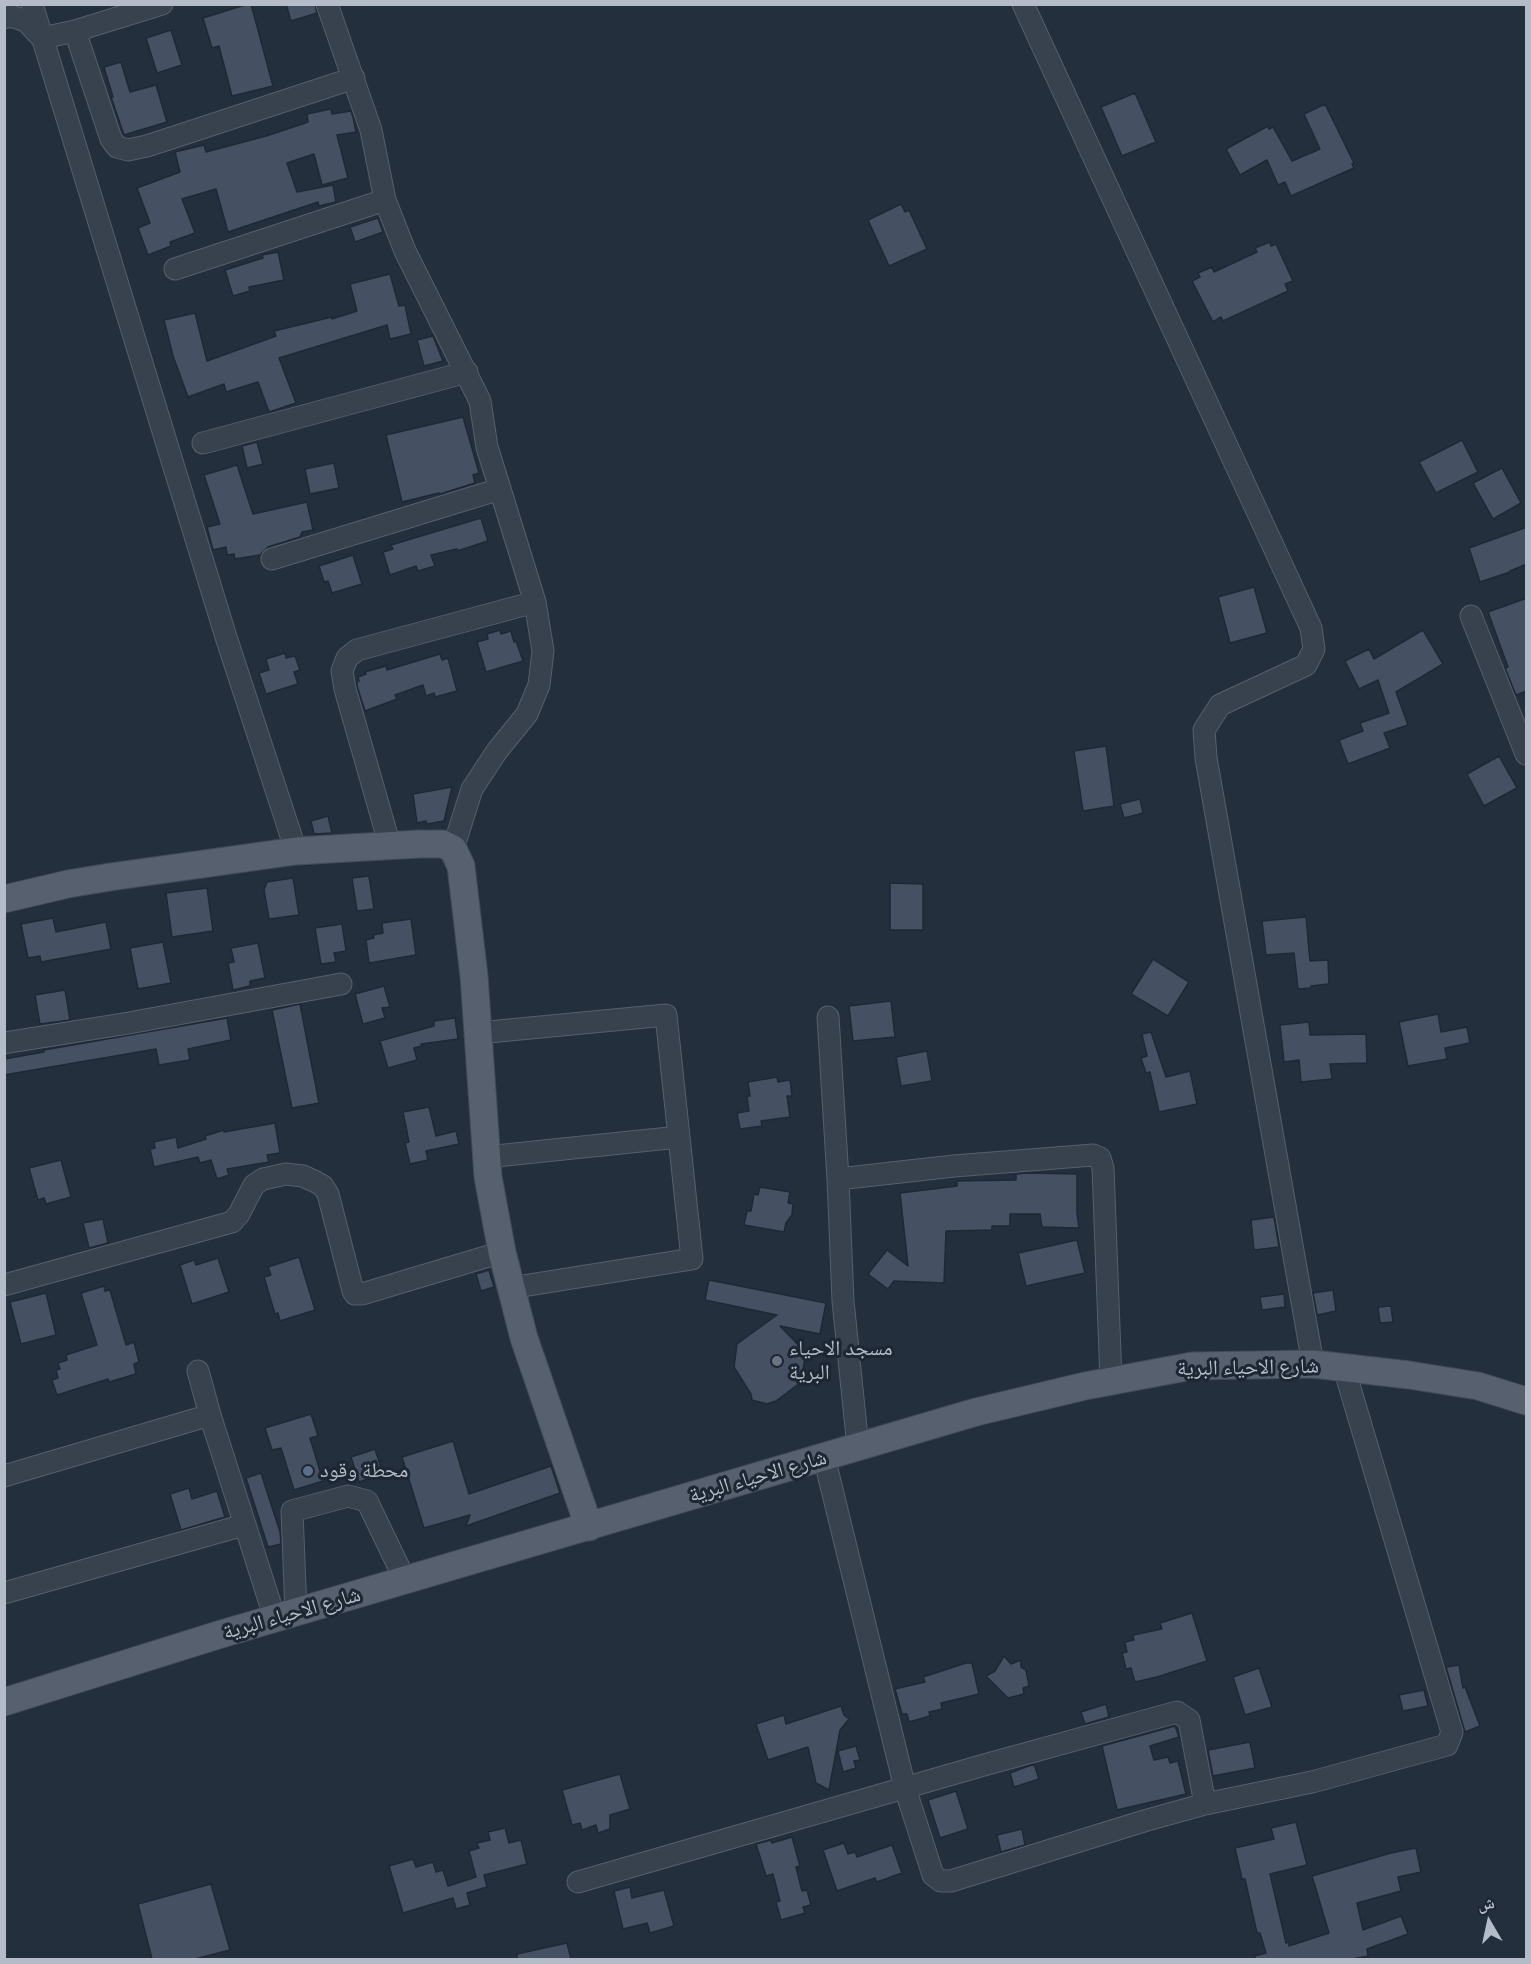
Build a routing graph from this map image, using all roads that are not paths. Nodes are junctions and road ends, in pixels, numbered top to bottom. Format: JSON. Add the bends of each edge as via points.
{"nodes":[{"id":1,"x":32,"y":4,"type":"edge"},
{"id":2,"x":162,"y":4,"type":"edge"},
{"id":3,"x":327,"y":4,"type":"edge"},
{"id":4,"x":1028,"y":6,"type":"edge"},
{"id":5,"x":4,"y":18,"type":"edge"},
{"id":6,"x":75,"y":31,"type":"junction"},
{"id":7,"x":42,"y":38,"type":"junction"},
{"id":8,"x":354,"y":78,"type":"junction"},
{"id":9,"x":385,"y":200,"type":"junction"},
{"id":10,"x":175,"y":269,"type":"dead end"},
{"id":11,"x":467,"y":372,"type":"junction"},
{"id":12,"x":203,"y":443,"type":"dead end"},
{"id":13,"x":500,"y":489,"type":"junction"},
{"id":14,"x":272,"y":559,"type":"dead end"},
{"id":15,"x":535,"y":602,"type":"junction"},
{"id":16,"x":1472,"y":616,"type":"dead end"},
{"id":17,"x":1527,"y":754,"type":"edge"},
{"id":18,"x":390,"y":846,"type":"junction"},
{"id":19,"x":453,"y":849,"type":"junction"},
{"id":20,"x":296,"y":851,"type":"junction"},
{"id":21,"x":4,"y":899,"type":"edge"},
{"id":22,"x":341,"y":984,"type":"dead end"},
{"id":23,"x":828,"y":1017,"type":"dead end"},
{"id":24,"x":478,"y":1033,"type":"junction"},
{"id":25,"x":4,"y":1043,"type":"edge"},
{"id":26,"x":679,"y":1137,"type":"junction"},
{"id":27,"x":486,"y":1157,"type":"junction"},
{"id":28,"x":838,"y":1179,"type":"junction"},
{"id":29,"x":502,"y":1252,"type":"junction"},
{"id":30,"x":4,"y":1285,"type":"edge"},
{"id":31,"x":510,"y":1288,"type":"junction"},
{"id":32,"x":1312,"y":1364,"type":"junction"},
{"id":33,"x":1344,"y":1368,"type":"junction"},
{"id":34,"x":198,"y":1371,"type":"dead end"},
{"id":35,"x":1111,"y":1381,"type":"junction"},
{"id":36,"x":1527,"y":1401,"type":"edge"},
{"id":37,"x":210,"y":1415,"type":"junction"},
{"id":38,"x":858,"y":1447,"type":"junction"},
{"id":39,"x":824,"y":1457,"type":"junction"},
{"id":40,"x":4,"y":1476,"type":"edge"},
{"id":41,"x":244,"y":1525,"type":"junction"},
{"id":42,"x":590,"y":1527,"type":"junction"},
{"id":43,"x":405,"y":1581,"type":"junction"},
{"id":44,"x":4,"y":1593,"type":"edge"},
{"id":45,"x":285,"y":1616,"type":"junction"},
{"id":46,"x":4,"y":1702,"type":"edge"},
{"id":47,"x":905,"y":1788,"type":"junction"},
{"id":48,"x":1205,"y":1804,"type":"junction"},
{"id":49,"x":578,"y":1882,"type":"dead end"}],
"edges":[{"from":1,"to":7,"type":"street"},
{"from":2,"to":6,"type":"street"},
{"from":3,"to":8,"type":"street"},
{"from":4,"to":32,"type":"street","via":[[1311,628],[1314,649],[1306,665],[1220,705],[1204,730]]},
{"from":5,"to":7,"type":"street","via":[[26,21]]},
{"from":6,"to":7,"type":"street"},
{"from":6,"to":8,"type":"street","via":[[111,139],[117,147],[128,150]]},
{"from":7,"to":20,"type":"street","via":[[222,626]]},
{"from":8,"to":9,"type":"street","via":[[371,130]]},
{"from":9,"to":10,"type":"street"},
{"from":9,"to":11,"type":"street","via":[[405,251]]},
{"from":11,"to":12,"type":"street"},
{"from":11,"to":13,"type":"street","via":[[480,401],[487,447]]},
{"from":13,"to":14,"type":"street"},
{"from":13,"to":15,"type":"street"},
{"from":15,"to":18,"type":"street","via":[[357,650],[347,658],[342,671],[345,689]]},
{"from":15,"to":19,"type":"street","via":[[543,651],[538,685],[527,714],[472,789]]},
{"from":16,"to":17,"type":"street"},
{"from":18,"to":19,"type":"main road","via":[[443,844]]},
{"from":18,"to":20,"type":"main road"},
{"from":19,"to":24,"type":"main road","via":[[461,866]]},
{"from":20,"to":21,"type":"main road","via":[[110,877]]},
{"from":22,"to":25,"type":"street"},
{"from":23,"to":28,"type":"street"},
{"from":24,"to":26,"type":"street","via":[[666,1015]]},
{"from":24,"to":27,"type":"main road"},
{"from":26,"to":27,"type":"street"},
{"from":26,"to":31,"type":"street","via":[[692,1259]]},
{"from":27,"to":29,"type":"main road"},
{"from":28,"to":35,"type":"street","via":[[954,1166],[1093,1155],[1100,1158]]},
{"from":28,"to":38,"type":"street","via":[[843,1300]]},
{"from":29,"to":30,"type":"street","via":[[355,1294],[328,1194],[316,1182],[286,1174],[254,1185],[232,1222]]},
{"from":29,"to":31,"type":"main road"},
{"from":31,"to":42,"type":"main road"},
{"from":32,"to":33,"type":"main road","name":"شارع الاحياء البرية"},
{"from":32,"to":35,"type":"main road","name":"شارع الاحياء البرية","via":[[1192,1366]]},
{"from":33,"to":36,"type":"main road","name":"شارع الاحياء البرية","via":[[1478,1386]]},
{"from":33,"to":48,"type":"street","via":[[1452,1738],[1447,1745],[1312,1782]]},
{"from":34,"to":37,"type":"street"},
{"from":35,"to":38,"type":"main road","name":"شارع الاحياء البرية","via":[[976,1412]]},
{"from":37,"to":40,"type":"street"},
{"from":37,"to":41,"type":"street"},
{"from":38,"to":39,"type":"main road","name":"شارع الاحياء البرية"},
{"from":39,"to":42,"type":"main road","name":"شارع الاحياء البرية"},
{"from":39,"to":47,"type":"street"},
{"from":41,"to":44,"type":"street"},
{"from":41,"to":45,"type":"street"},
{"from":42,"to":43,"type":"main road","name":"شارع الاحياء البرية"},
{"from":43,"to":45,"type":"main road","name":"شارع الاحياء البرية"},
{"from":43,"to":45,"type":"street","via":[[367,1501],[348,1496],[292,1511]]},
{"from":45,"to":46,"type":"main road","name":"شارع الاحياء البرية"},
{"from":47,"to":48,"type":"street","via":[[933,1875],[941,1881]]},
{"from":47,"to":48,"type":"street","via":[[1177,1713],[1189,1720]]},
{"from":47,"to":49,"type":"street"}]}
